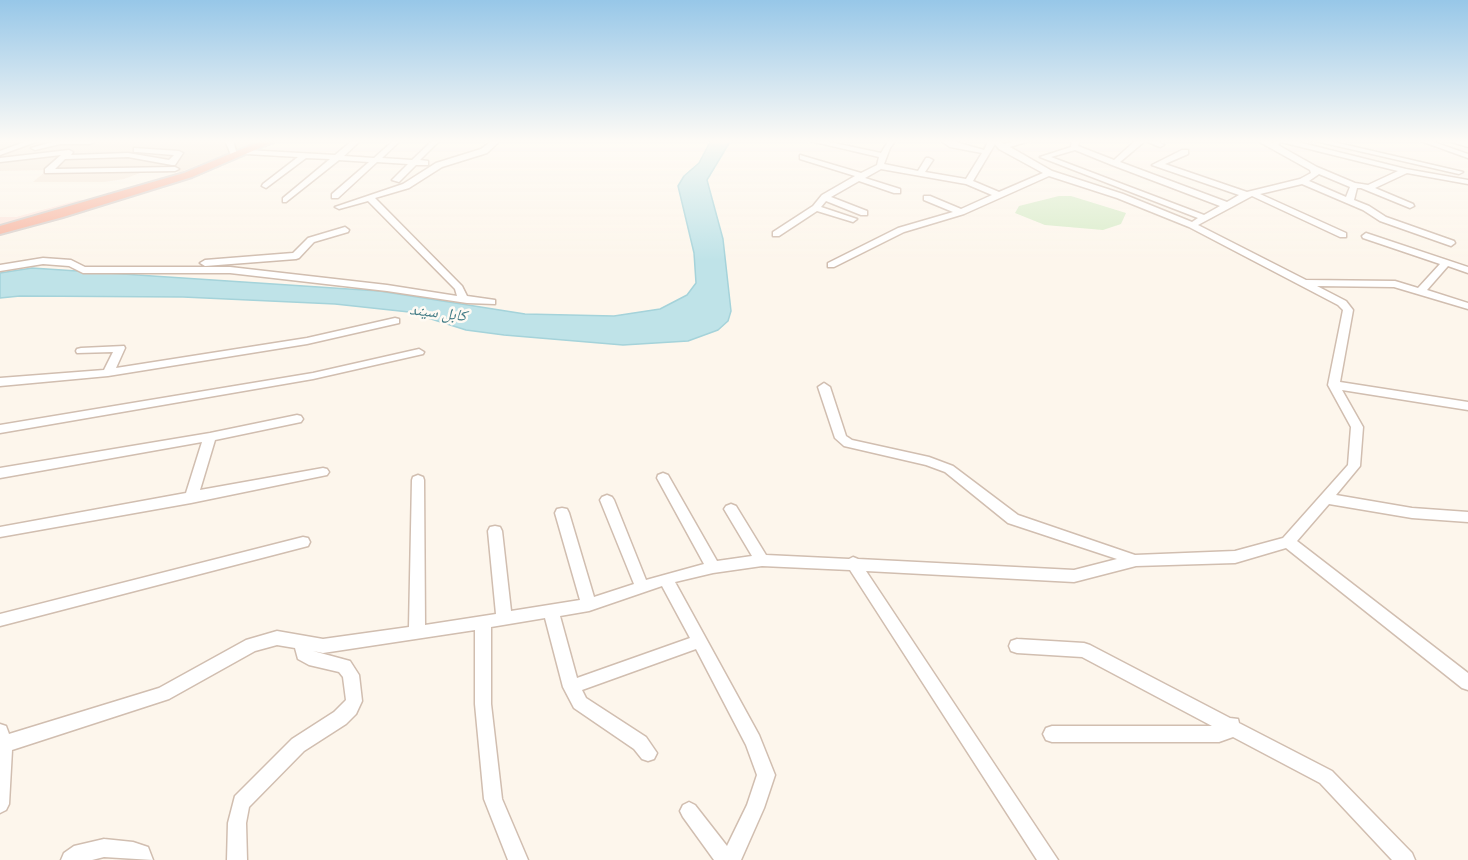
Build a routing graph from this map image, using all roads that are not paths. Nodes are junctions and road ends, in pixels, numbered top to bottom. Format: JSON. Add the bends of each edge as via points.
{"nodes":[{"id":1,"x":145,"y":180,"type":"edge"},
{"id":2,"x":169,"y":180,"type":"edge"},
{"id":3,"x":273,"y":180,"type":"edge"},
{"id":4,"x":310,"y":180,"type":"edge"},
{"id":5,"x":353,"y":180,"type":"edge"},
{"id":6,"x":416,"y":180,"type":"edge"},
{"id":7,"x":855,"y":180,"type":"edge"},
{"id":8,"x":868,"y":180,"type":"edge"},
{"id":9,"x":958,"y":180,"type":"edge"},
{"id":10,"x":1033,"y":180,"type":"edge"},
{"id":11,"x":1071,"y":180,"type":"edge"},
{"id":12,"x":1105,"y":180,"type":"edge"},
{"id":13,"x":1161,"y":180,"type":"edge"},
{"id":14,"x":1207,"y":180,"type":"edge"},
{"id":15,"x":1340,"y":180,"type":"edge"},
{"id":16,"x":1385,"y":180,"type":"edge"},
{"id":17,"x":1303,"y":181,"type":"joint"},
{"id":18,"x":968,"y":182,"type":"joint"},
{"id":19,"x":266,"y":186,"type":"dead end"},
{"id":20,"x":1354,"y":186,"type":"junction"},
{"id":21,"x":1369,"y":187,"type":"junction"},
{"id":22,"x":897,"y":191,"type":"dead end"},
{"id":23,"x":1249,"y":194,"type":"junction"},
{"id":24,"x":999,"y":195,"type":"junction"},
{"id":25,"x":335,"y":196,"type":"dead end"},
{"id":26,"x":825,"y":197,"type":"junction"},
{"id":27,"x":370,"y":198,"type":"junction"},
{"id":28,"x":927,"y":198,"type":"dead end"},
{"id":29,"x":286,"y":200,"type":"dead end"},
{"id":30,"x":1349,"y":201,"type":"junction"},
{"id":31,"x":1226,"y":205,"type":"junction"},
{"id":32,"x":1410,"y":206,"type":"dead end"},
{"id":33,"x":339,"y":207,"type":"dead end"},
{"id":34,"x":816,"y":208,"type":"junction"},
{"id":35,"x":960,"y":212,"type":"junction"},
{"id":36,"x":864,"y":213,"type":"dead end"},
{"id":37,"x":1205,"y":218,"type":"junction"},
{"id":38,"x":853,"y":219,"type":"dead end"},
{"id":39,"x":1191,"y":225,"type":"junction"},
{"id":40,"x":0,"y":229,"type":"edge"},
{"id":41,"x":345,"y":230,"type":"dead end"},
{"id":42,"x":776,"y":234,"type":"dead end"},
{"id":43,"x":1343,"y":235,"type":"dead end"},
{"id":44,"x":1366,"y":236,"type":"dead end"},
{"id":45,"x":1451,"y":243,"type":"dead end"},
{"id":46,"x":1447,"y":262,"type":"junction"},
{"id":47,"x":831,"y":265,"type":"dead end"},
{"id":48,"x":0,"y":268,"type":"edge"},
{"id":49,"x":1468,"y":270,"type":"edge"},
{"id":50,"x":151,"y":271,"type":"junction"},
{"id":51,"x":1302,"y":283,"type":"junction"},
{"id":52,"x":1420,"y":291,"type":"junction"},
{"id":53,"x":467,"y":300,"type":"junction"},
{"id":54,"x":492,"y":302,"type":"dead end"},
{"id":55,"x":1468,"y":306,"type":"edge"},
{"id":56,"x":395,"y":321,"type":"dead end"},
{"id":57,"x":81,"y":351,"type":"dead end"},
{"id":58,"x":419,"y":352,"type":"dead end"},
{"id":59,"x":108,"y":373,"type":"junction"},
{"id":60,"x":0,"y":382,"type":"edge"},
{"id":61,"x":1334,"y":385,"type":"junction"},
{"id":62,"x":824,"y":387,"type":"dead end"},
{"id":63,"x":1468,"y":406,"type":"edge"},
{"id":64,"x":297,"y":419,"type":"dead end"},
{"id":65,"x":0,"y":429,"type":"edge"},
{"id":66,"x":210,"y":437,"type":"junction"},
{"id":67,"x":323,"y":472,"type":"dead end"},
{"id":68,"x":0,"y":473,"type":"edge"},
{"id":69,"x":663,"y":478,"type":"dead end"},
{"id":70,"x":418,"y":480,"type":"dead end"},
{"id":71,"x":191,"y":498,"type":"junction"},
{"id":72,"x":1328,"y":499,"type":"junction"},
{"id":73,"x":607,"y":500,"type":"dead end"},
{"id":74,"x":731,"y":509,"type":"dead end"},
{"id":75,"x":561,"y":513,"type":"dead end"},
{"id":76,"x":1468,"y":517,"type":"edge"},
{"id":77,"x":495,"y":531,"type":"dead end"},
{"id":78,"x":0,"y":532,"type":"edge"},
{"id":79,"x":303,"y":542,"type":"dead end"},
{"id":80,"x":1288,"y":542,"type":"junction"},
{"id":81,"x":762,"y":560,"type":"junction"},
{"id":82,"x":1136,"y":560,"type":"junction"},
{"id":83,"x":853,"y":563,"type":"junction"},
{"id":84,"x":713,"y":567,"type":"junction"},
{"id":85,"x":666,"y":579,"type":"junction"},
{"id":86,"x":642,"y":587,"type":"junction"},
{"id":87,"x":589,"y":605,"type":"junction"},
{"id":88,"x":551,"y":611,"type":"junction"},
{"id":89,"x":504,"y":619,"type":"junction"},
{"id":90,"x":0,"y":620,"type":"edge"},
{"id":91,"x":483,"y":622,"type":"junction"},
{"id":92,"x":417,"y":633,"type":"junction"},
{"id":93,"x":301,"y":642,"type":"junction"},
{"id":94,"x":698,"y":642,"type":"junction"},
{"id":95,"x":1017,"y":646,"type":"dead end"},
{"id":96,"x":1468,"y":683,"type":"edge"},
{"id":97,"x":571,"y":687,"type":"junction"},
{"id":98,"x":1232,"y":725,"type":"junction"},
{"id":99,"x":1052,"y":734,"type":"dead end"},
{"id":100,"x":2,"y":738,"type":"edge"},
{"id":101,"x":648,"y":753,"type":"dead end"},
{"id":102,"x":0,"y":804,"type":"edge"},
{"id":103,"x":689,"y":811,"type":"dead end"},
{"id":104,"x":71,"y":860,"type":"edge"},
{"id":105,"x":143,"y":860,"type":"edge"},
{"id":106,"x":237,"y":860,"type":"edge"},
{"id":107,"x":518,"y":860,"type":"edge"},
{"id":108,"x":726,"y":860,"type":"edge"},
{"id":109,"x":731,"y":860,"type":"edge"},
{"id":110,"x":1048,"y":860,"type":"edge"},
{"id":111,"x":1405,"y":860,"type":"edge"}],
"edges":[{"from":1,"to":40,"type":"highway","via":[[76,207]]},
{"from":2,"to":40,"type":"highway"},
{"from":3,"to":19,"type":"street"},
{"from":4,"to":29,"type":"street"},
{"from":5,"to":25,"type":"street"},
{"from":6,"to":27,"type":"street"},
{"from":7,"to":26,"type":"street"},
{"from":8,"to":22,"type":"street"},
{"from":9,"to":18,"type":"street"},
{"from":10,"to":24,"type":"street"},
{"from":11,"to":39,"type":"street"},
{"from":12,"to":37,"type":"street"},
{"from":13,"to":31,"type":"street"},
{"from":14,"to":23,"type":"street"},
{"from":15,"to":20,"type":"street"},
{"from":16,"to":21,"type":"street"},
{"from":17,"to":23,"type":"street"},
{"from":17,"to":30,"type":"street"},
{"from":18,"to":24,"type":"street"},
{"from":20,"to":21,"type":"street"},
{"from":20,"to":30,"type":"street"},
{"from":21,"to":32,"type":"street"},
{"from":23,"to":31,"type":"street"},
{"from":23,"to":43,"type":"street"},
{"from":24,"to":35,"type":"street"},
{"from":26,"to":34,"type":"street"},
{"from":26,"to":36,"type":"street"},
{"from":27,"to":33,"type":"street"},
{"from":27,"to":53,"type":"street"},
{"from":28,"to":35,"type":"street"},
{"from":30,"to":45,"type":"street","via":[[1383,219]]},
{"from":31,"to":37,"type":"street"},
{"from":34,"to":38,"type":"street"},
{"from":34,"to":42,"type":"street"},
{"from":35,"to":47,"type":"street","via":[[901,230]]},
{"from":37,"to":39,"type":"street"},
{"from":39,"to":51,"type":"street"},
{"from":41,"to":50,"type":"street","via":[[311,240],[296,256]]},
{"from":44,"to":46,"type":"street"},
{"from":46,"to":49,"type":"street"},
{"from":46,"to":52,"type":"street"},
{"from":48,"to":50,"type":"street","via":[[43,261],[71,263],[83,270]]},
{"from":50,"to":53,"type":"street","via":[[230,270]]},
{"from":51,"to":52,"type":"street","via":[[1395,284]]},
{"from":51,"to":61,"type":"street","via":[[1348,310]]},
{"from":52,"to":55,"type":"street"},
{"from":53,"to":54,"type":"street"},
{"from":56,"to":59,"type":"street","via":[[307,341]]},
{"from":57,"to":59,"type":"street","via":[[120,348]]},
{"from":58,"to":65,"type":"street","via":[[313,376]]},
{"from":59,"to":60,"type":"street"},
{"from":61,"to":63,"type":"street"},
{"from":61,"to":72,"type":"street","via":[[1357,427],[1354,466]]},
{"from":62,"to":82,"type":"street","via":[[841,438],[848,443],[950,469],[1013,519]]},
{"from":64,"to":66,"type":"street"},
{"from":66,"to":68,"type":"street"},
{"from":66,"to":71,"type":"street"},
{"from":67,"to":71,"type":"street"},
{"from":69,"to":84,"type":"street"},
{"from":70,"to":92,"type":"street"},
{"from":71,"to":78,"type":"street"},
{"from":72,"to":76,"type":"street","via":[[1412,513]]},
{"from":72,"to":80,"type":"street"},
{"from":73,"to":86,"type":"street"},
{"from":74,"to":81,"type":"street"},
{"from":75,"to":87,"type":"street"},
{"from":77,"to":89,"type":"street"},
{"from":79,"to":90,"type":"street"},
{"from":80,"to":82,"type":"street","via":[[1235,557]]},
{"from":80,"to":96,"type":"street"},
{"from":81,"to":83,"type":"street"},
{"from":81,"to":84,"type":"street"},
{"from":82,"to":83,"type":"street","via":[[1074,576]]},
{"from":83,"to":110,"type":"street"},
{"from":84,"to":85,"type":"street"},
{"from":85,"to":86,"type":"street"},
{"from":85,"to":94,"type":"street"},
{"from":86,"to":87,"type":"street"},
{"from":87,"to":88,"type":"street"},
{"from":88,"to":89,"type":"street"},
{"from":88,"to":97,"type":"street"},
{"from":89,"to":91,"type":"street"},
{"from":91,"to":92,"type":"street"},
{"from":91,"to":107,"type":"street","via":[[483,704],[493,799]]},
{"from":92,"to":93,"type":"street","via":[[323,646]]},
{"from":93,"to":100,"type":"street","via":[[277,638],[251,645],[163,694]]},
{"from":93,"to":106,"type":"street","via":[[304,654],[344,666],[351,675],[354,701],[340,718],[298,745],[242,802],[237,823]]},
{"from":94,"to":97,"type":"street"},
{"from":94,"to":109,"type":"street","via":[[753,741],[766,775]]},
{"from":95,"to":98,"type":"street","via":[[1083,650]]},
{"from":97,"to":101,"type":"street","via":[[580,703],[640,743]]},
{"from":98,"to":99,"type":"street","via":[[1219,734]]},
{"from":98,"to":111,"type":"street","via":[[1326,777]]},
{"from":100,"to":102,"type":"street"},
{"from":103,"to":108,"type":"street"},
{"from":104,"to":105,"type":"street","via":[[81,853],[104,848],[133,851],[141,854]]}]}
